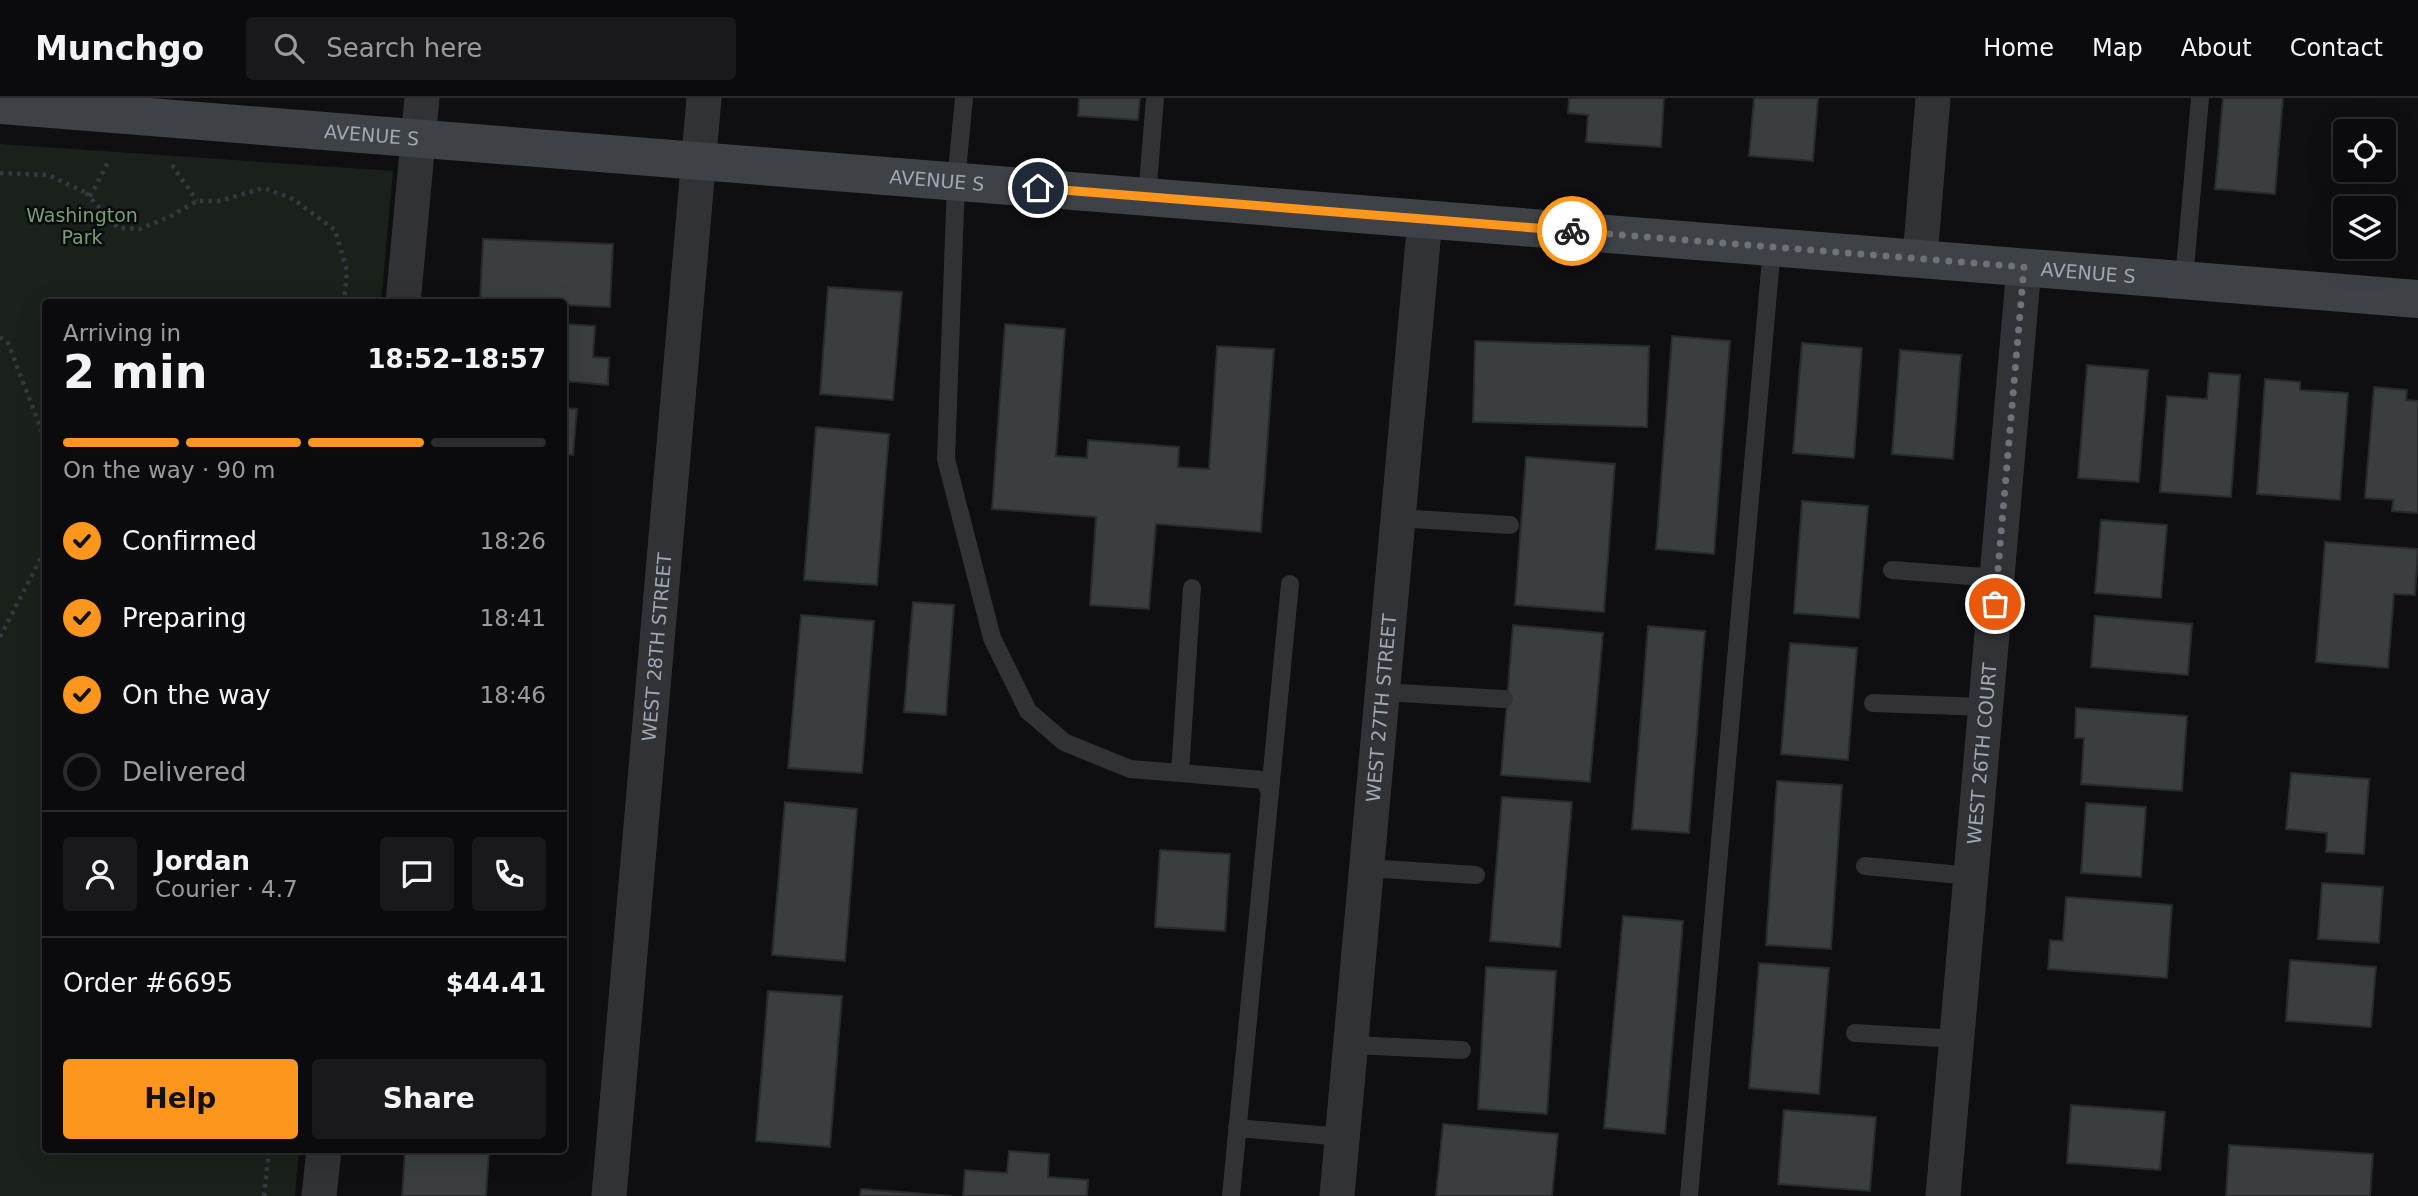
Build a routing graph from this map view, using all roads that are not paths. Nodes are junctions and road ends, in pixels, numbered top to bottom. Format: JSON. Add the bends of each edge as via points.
{"nodes":[{"id":1,"x":422,"y":98,"type":"edge"},
{"id":2,"x":704,"y":98,"type":"edge"},
{"id":3,"x":964,"y":98,"type":"edge"},
{"id":4,"x":1155,"y":98,"type":"edge"},
{"id":5,"x":1933,"y":98,"type":"edge"},
{"id":6,"x":2200,"y":98,"type":"edge"},
{"id":7,"x":0,"y":105,"type":"edge"},
{"id":8,"x":418,"y":138,"type":"junction"},
{"id":9,"x":699,"y":161,"type":"junction"},
{"id":10,"x":956,"y":182,"type":"junction"},
{"id":11,"x":1147,"y":197,"type":"junction"},
{"id":12,"x":1425,"y":219,"type":"junction"},
{"id":13,"x":1772,"y":247,"type":"junction"},
{"id":14,"x":1920,"y":258,"type":"junction"},
{"id":15,"x":2024,"y":267,"type":"junction"},
{"id":16,"x":2184,"y":280,"type":"junction"},
{"id":17,"x":403,"y":299,"type":"edge"},
{"id":18,"x":2418,"y":299,"type":"edge"},
{"id":19,"x":1398,"y":517,"type":"junction"},
{"id":20,"x":1510,"y":525,"type":"dead end"},
{"id":21,"x":1892,"y":570,"type":"dead end"},
{"id":22,"x":1997,"y":578,"type":"junction"},
{"id":23,"x":1290,"y":584,"type":"dead end"},
{"id":24,"x":1192,"y":588,"type":"dead end"},
{"id":25,"x":1382,"y":692,"type":"junction"},
{"id":26,"x":1504,"y":699,"type":"dead end"},
{"id":27,"x":1873,"y":703,"type":"dead end"},
{"id":28,"x":1986,"y":707,"type":"junction"},
{"id":29,"x":1180,"y":773,"type":"junction"},
{"id":30,"x":1270,"y":792,"type":"junction"},
{"id":31,"x":1866,"y":866,"type":"dead end"},
{"id":32,"x":1367,"y":869,"type":"junction"},
{"id":33,"x":1476,"y":875,"type":"dead end"},
{"id":34,"x":1971,"y":876,"type":"junction"},
{"id":35,"x":1855,"y":1033,"type":"dead end"},
{"id":36,"x":1957,"y":1039,"type":"junction"},
{"id":37,"x":1351,"y":1045,"type":"junction"},
{"id":38,"x":1462,"y":1050,"type":"dead end"},
{"id":39,"x":1237,"y":1128,"type":"junction"},
{"id":40,"x":1343,"y":1137,"type":"junction"},
{"id":41,"x":324,"y":1153,"type":"edge"},
{"id":42,"x":320,"y":1196,"type":"edge"},
{"id":43,"x":609,"y":1196,"type":"edge"},
{"id":44,"x":1230,"y":1196,"type":"edge"},
{"id":45,"x":1337,"y":1196,"type":"edge"},
{"id":46,"x":1689,"y":1196,"type":"edge"},
{"id":47,"x":1943,"y":1196,"type":"edge"}],
"edges":[{"from":1,"to":8,"type":"street"},
{"from":2,"to":9,"type":"street","name":"WEST 28TH STREET"},
{"from":3,"to":10,"type":"lane"},
{"from":4,"to":11,"type":"lane"},
{"from":5,"to":14,"type":"street"},
{"from":6,"to":16,"type":"lane"},
{"from":7,"to":8,"type":"street","name":"AVENUE S"},
{"from":8,"to":9,"type":"street","name":"AVENUE S"},
{"from":8,"to":17,"type":"street"},
{"from":9,"to":10,"type":"street","name":"AVENUE S"},
{"from":9,"to":43,"type":"street","name":"WEST 28TH STREET"},
{"from":10,"to":11,"type":"street","name":"AVENUE S"},
{"from":10,"to":29,"type":"lane","via":[[946,459],[992,638],[1028,711],[1064,742],[1130,769]]},
{"from":11,"to":12,"type":"street","name":"AVENUE S"},
{"from":12,"to":13,"type":"street","name":"AVENUE S"},
{"from":12,"to":19,"type":"street","name":"WEST 27TH STREET"},
{"from":13,"to":14,"type":"street","name":"AVENUE S"},
{"from":13,"to":46,"type":"lane"},
{"from":14,"to":15,"type":"street","name":"AVENUE S"},
{"from":15,"to":16,"type":"street","name":"AVENUE S"},
{"from":15,"to":22,"type":"street","name":"WEST 26TH COURT"},
{"from":16,"to":18,"type":"street","name":"AVENUE S"},
{"from":19,"to":20,"type":"lane"},
{"from":19,"to":25,"type":"street","name":"WEST 27TH STREET"},
{"from":21,"to":22,"type":"lane"},
{"from":22,"to":28,"type":"street","name":"WEST 26TH COURT"},
{"from":23,"to":30,"type":"lane"},
{"from":24,"to":29,"type":"lane"},
{"from":25,"to":26,"type":"lane"},
{"from":25,"to":32,"type":"street","name":"WEST 27TH STREET"},
{"from":27,"to":28,"type":"lane"},
{"from":28,"to":34,"type":"street","name":"WEST 26TH COURT"},
{"from":29,"to":30,"type":"lane","via":[[1264,780]]},
{"from":30,"to":39,"type":"lane"},
{"from":31,"to":34,"type":"lane"},
{"from":32,"to":33,"type":"lane"},
{"from":32,"to":37,"type":"street","name":"WEST 27TH STREET"},
{"from":34,"to":36,"type":"street","name":"WEST 26TH COURT"},
{"from":35,"to":36,"type":"lane"},
{"from":36,"to":47,"type":"street","name":"WEST 26TH COURT"},
{"from":37,"to":38,"type":"lane"},
{"from":37,"to":40,"type":"street","name":"WEST 27TH STREET"},
{"from":39,"to":40,"type":"lane"},
{"from":39,"to":44,"type":"lane"},
{"from":40,"to":45,"type":"street","name":"WEST 27TH STREET"},
{"from":41,"to":42,"type":"street"}]}
